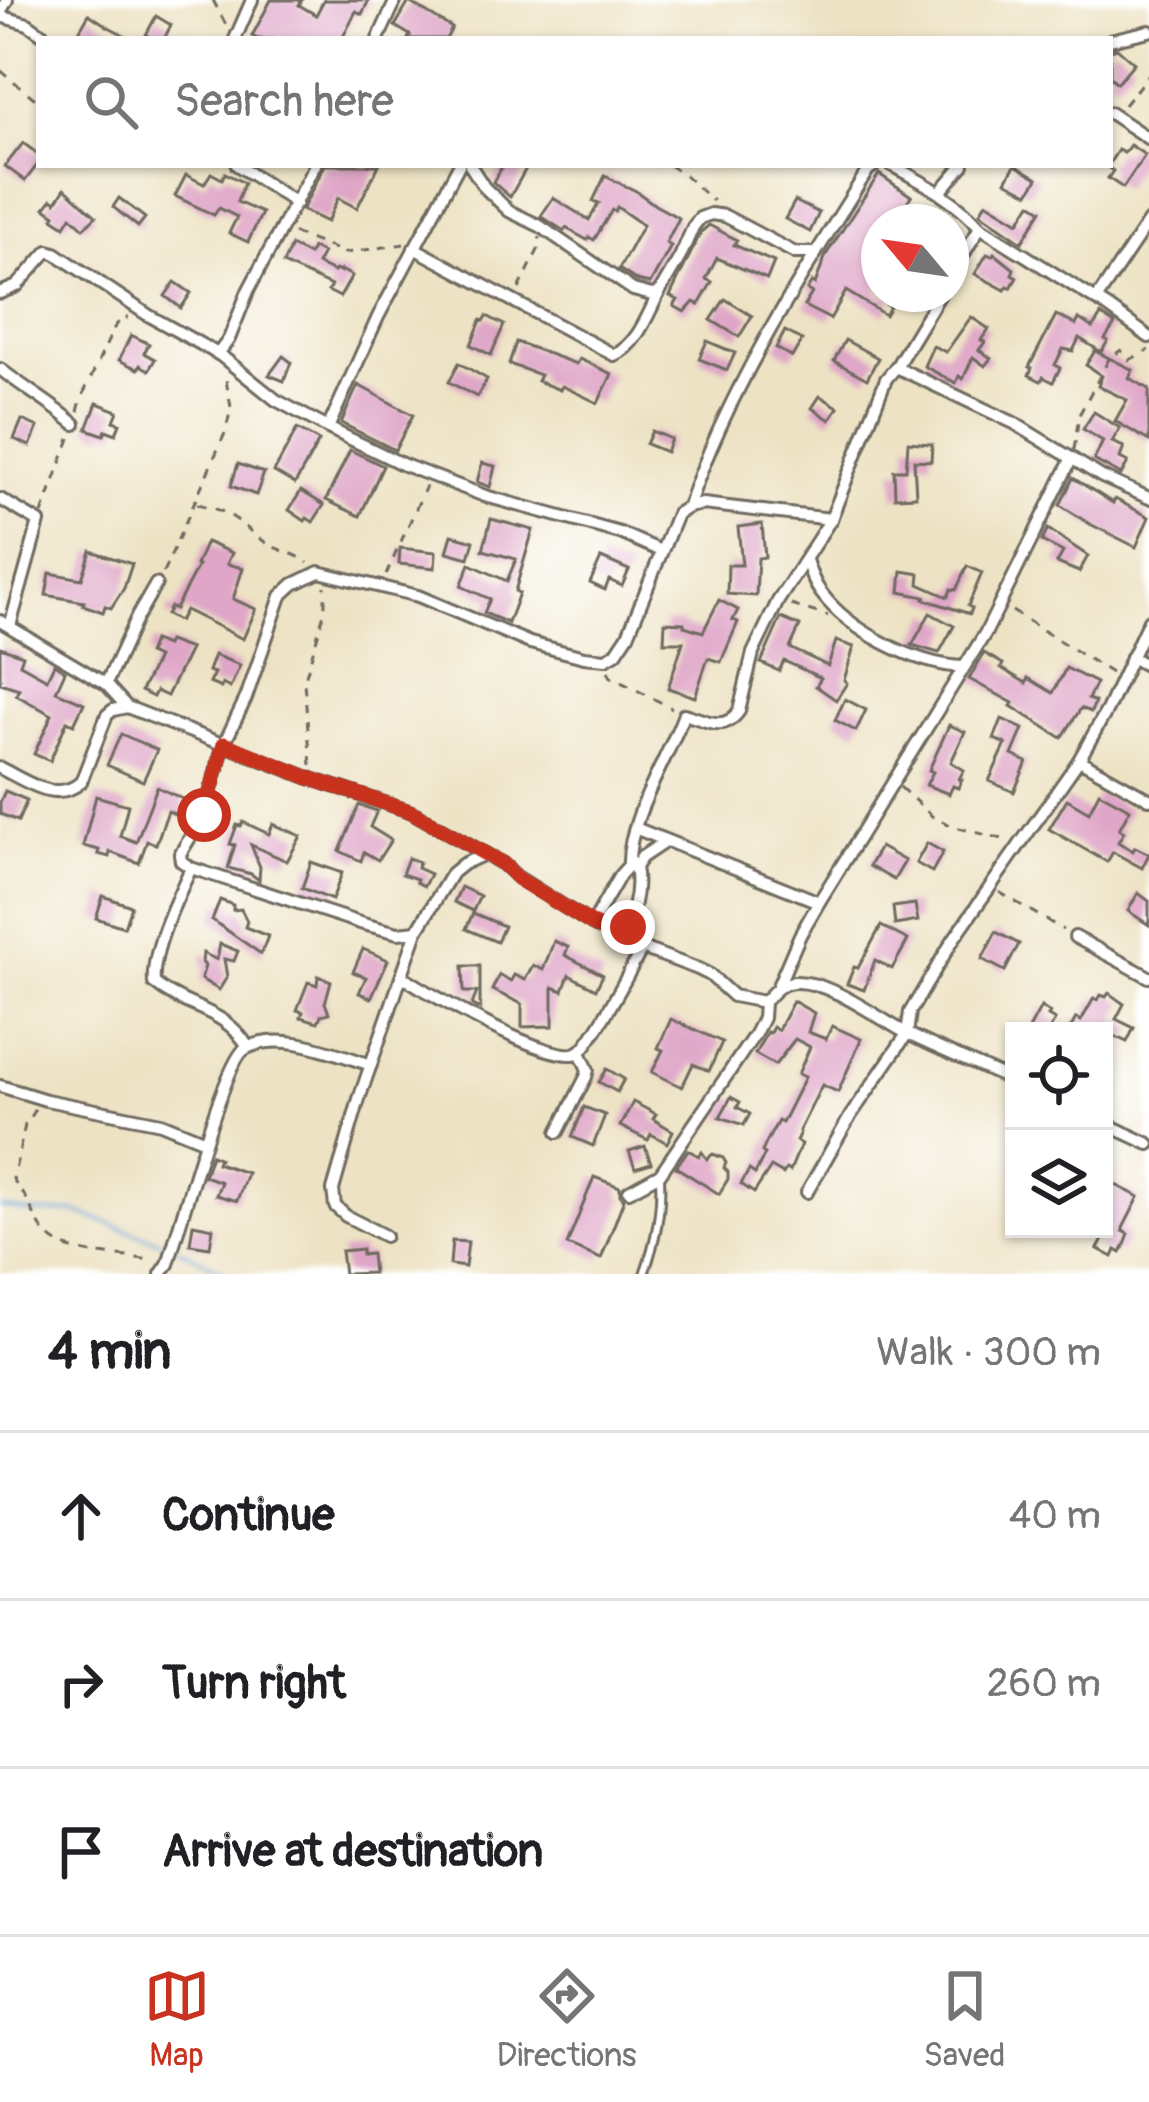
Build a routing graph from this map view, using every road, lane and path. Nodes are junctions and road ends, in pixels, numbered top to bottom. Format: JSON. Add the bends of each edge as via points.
{"nodes":[{"id":1,"x":7,"y":0,"type":"edge"},
{"id":2,"x":213,"y":0,"type":"edge"},
{"id":3,"x":396,"y":0,"type":"edge"},
{"id":4,"x":249,"y":1,"type":"edge"},
{"id":5,"x":0,"y":14,"type":"edge"},
{"id":6,"x":1149,"y":31,"type":"edge"},
{"id":7,"x":46,"y":36,"type":"edge"},
{"id":8,"x":233,"y":36,"type":"edge"},
{"id":9,"x":236,"y":36,"type":"edge"},
{"id":10,"x":379,"y":36,"type":"edge"},
{"id":11,"x":1113,"y":39,"type":"edge"},
{"id":12,"x":0,"y":70,"type":"edge"},
{"id":13,"x":1149,"y":74,"type":"edge"},
{"id":14,"x":36,"y":100,"type":"edge"},
{"id":15,"x":1113,"y":115,"type":"edge"},
{"id":16,"x":1149,"y":139,"type":"edge"},
{"id":17,"x":243,"y":168,"type":"edge"},
{"id":18,"x":313,"y":168,"type":"edge"},
{"id":19,"x":457,"y":168,"type":"edge"},
{"id":20,"x":472,"y":168,"type":"edge"},
{"id":21,"x":673,"y":168,"type":"edge"},
{"id":22,"x":871,"y":168,"type":"edge"},
{"id":23,"x":897,"y":168,"type":"edge"},
{"id":24,"x":960,"y":168,"type":"edge"},
{"id":25,"x":941,"y":191,"type":"junction"},
{"id":26,"x":296,"y":202,"type":"junction"},
{"id":27,"x":725,"y":216,"type":"junction"},
{"id":28,"x":1149,"y":221,"type":"edge"},
{"id":29,"x":540,"y":226,"type":"junction"},
{"id":30,"x":980,"y":226,"type":"junction"},
{"id":31,"x":282,"y":228,"type":"junction"},
{"id":32,"x":416,"y":244,"type":"junction"},
{"id":33,"x":969,"y":244,"type":"edge"},
{"id":34,"x":816,"y":253,"type":"junction"},
{"id":35,"x":0,"y":293,"type":"edge"},
{"id":36,"x":659,"y":293,"type":"junction"},
{"id":37,"x":1096,"y":300,"type":"junction"},
{"id":38,"x":513,"y":301,"type":"junction"},
{"id":39,"x":929,"y":312,"type":"edge"},
{"id":40,"x":148,"y":315,"type":"junction"},
{"id":41,"x":1149,"y":337,"type":"edge"},
{"id":42,"x":1149,"y":350,"type":"edge"},
{"id":43,"x":219,"y":354,"type":"junction"},
{"id":44,"x":896,"y":367,"type":"junction"},
{"id":45,"x":0,"y":369,"type":"edge"},
{"id":46,"x":75,"y":424,"type":"junction"},
{"id":47,"x":328,"y":428,"type":"junction"},
{"id":48,"x":1072,"y":458,"type":"junction"},
{"id":49,"x":432,"y":474,"type":"junction"},
{"id":50,"x":1149,"y":498,"type":"edge"},
{"id":51,"x":0,"y":499,"type":"edge"},
{"id":52,"x":195,"y":504,"type":"junction"},
{"id":53,"x":688,"y":506,"type":"junction"},
{"id":54,"x":831,"y":518,"type":"junction"},
{"id":55,"x":39,"y":522,"type":"junction"},
{"id":56,"x":661,"y":551,"type":"junction"},
{"id":57,"x":806,"y":560,"type":"junction"},
{"id":58,"x":322,"y":572,"type":"junction"},
{"id":59,"x":156,"y":584,"type":"joint"},
{"id":60,"x":381,"y":588,"type":"junction"},
{"id":61,"x":778,"y":601,"type":"junction"},
{"id":62,"x":1000,"y":604,"type":"junction"},
{"id":63,"x":848,"y":620,"type":"junction"},
{"id":64,"x":1149,"y":620,"type":"edge"},
{"id":65,"x":5,"y":624,"type":"edge"},
{"id":66,"x":1131,"y":657,"type":"junction"},
{"id":67,"x":606,"y":658,"type":"junction"},
{"id":68,"x":962,"y":667,"type":"junction"},
{"id":69,"x":1149,"y":667,"type":"edge"},
{"id":70,"x":1122,"y":679,"type":"junction"},
{"id":71,"x":106,"y":684,"type":"junction"},
{"id":72,"x":127,"y":707,"type":"junction"},
{"id":73,"x":684,"y":715,"type":"junction"},
{"id":74,"x":224,"y":744,"type":"junction"},
{"id":75,"x":1079,"y":760,"type":"junction"},
{"id":76,"x":0,"y":768,"type":"edge"},
{"id":77,"x":312,"y":779,"type":"junction"},
{"id":78,"x":894,"y":782,"type":"junction"},
{"id":79,"x":1149,"y":799,"type":"edge"},
{"id":80,"x":635,"y":828,"type":"junction"},
{"id":81,"x":666,"y":841,"type":"junction"},
{"id":82,"x":1020,"y":843,"type":"junction"},
{"id":83,"x":468,"y":844,"type":"junction"},
{"id":84,"x":484,"y":854,"type":"junction"},
{"id":85,"x":186,"y":864,"type":"junction"},
{"id":86,"x":463,"y":864,"type":"junction"},
{"id":87,"x":632,"y":866,"type":"junction"},
{"id":88,"x":991,"y":887,"type":"junction"},
{"id":89,"x":819,"y":902,"type":"junction"},
{"id":90,"x":592,"y":924,"type":"junction"},
{"id":91,"x":417,"y":931,"type":"junction"},
{"id":92,"x":1075,"y":937,"type":"joint"},
{"id":93,"x":623,"y":940,"type":"junction"},
{"id":94,"x":642,"y":948,"type":"junction"},
{"id":95,"x":402,"y":976,"type":"junction"},
{"id":96,"x":1149,"y":977,"type":"edge"},
{"id":97,"x":778,"y":986,"type":"junction"},
{"id":98,"x":764,"y":1002,"type":"junction"},
{"id":99,"x":907,"y":1034,"type":"junction"},
{"id":100,"x":248,"y":1047,"type":"junction"},
{"id":101,"x":580,"y":1052,"type":"junction"},
{"id":102,"x":370,"y":1065,"type":"junction"},
{"id":103,"x":1005,"y":1078,"type":"edge"},
{"id":104,"x":0,"y":1086,"type":"edge"},
{"id":105,"x":46,"y":1100,"type":"junction"},
{"id":106,"x":1113,"y":1128,"type":"edge"},
{"id":107,"x":558,"y":1132,"type":"dead end"},
{"id":108,"x":205,"y":1141,"type":"junction"},
{"id":109,"x":1149,"y":1144,"type":"edge"},
{"id":110,"x":659,"y":1174,"type":"junction"},
{"id":111,"x":629,"y":1191,"type":"dead end"},
{"id":112,"x":807,"y":1192,"type":"dead end"},
{"id":113,"x":385,"y":1236,"type":"dead end"},
{"id":114,"x":164,"y":1269,"type":"edge"},
{"id":115,"x":644,"y":1274,"type":"edge"}],
"edges":[{"from":1,"to":5,"type":"street"},
{"from":2,"to":8,"type":"path"},
{"from":3,"to":10,"type":"street"},
{"from":4,"to":9,"type":"street"},
{"from":5,"to":7,"type":"street"},
{"from":6,"to":11,"type":"street"},
{"from":12,"to":14,"type":"path"},
{"from":13,"to":15,"type":"path"},
{"from":15,"to":16,"type":"street"},
{"from":17,"to":26,"type":"street"},
{"from":18,"to":26,"type":"street"},
{"from":19,"to":32,"type":"street"},
{"from":20,"to":29,"type":"street","via":[[497,202]]},
{"from":21,"to":27,"type":"path"},
{"from":22,"to":34,"type":"street"},
{"from":23,"to":25,"type":"street"},
{"from":24,"to":25,"type":"street"},
{"from":25,"to":30,"type":"street"},
{"from":26,"to":31,"type":"street"},
{"from":27,"to":34,"type":"street","via":[[795,254]]},
{"from":27,"to":36,"type":"street","via":[[700,218]]},
{"from":28,"to":37,"type":"street"},
{"from":29,"to":36,"type":"street","via":[[633,290]]},
{"from":29,"to":38,"type":"path","via":[[538,250]]},
{"from":30,"to":33,"type":"street"},
{"from":30,"to":37,"type":"street"},
{"from":31,"to":32,"type":"path","via":[[345,253]]},
{"from":31,"to":43,"type":"street"},
{"from":32,"to":38,"type":"street"},
{"from":32,"to":47,"type":"street"},
{"from":34,"to":53,"type":"street","via":[[721,426]]},
{"from":35,"to":40,"type":"street","via":[[48,251]]},
{"from":36,"to":38,"type":"street","via":[[628,347],[614,355]]},
{"from":37,"to":41,"type":"street"},
{"from":39,"to":44,"type":"street"},
{"from":40,"to":43,"type":"street"},
{"from":40,"to":46,"type":"path","via":[[122,318],[114,328]]},
{"from":42,"to":48,"type":"path","via":[[1130,360],[1120,350],[1108,359],[1079,415]]},
{"from":43,"to":47,"type":"street","via":[[276,400]]},
{"from":43,"to":52,"type":"path","via":[[231,407]]},
{"from":44,"to":48,"type":"street"},
{"from":44,"to":54,"type":"street"},
{"from":45,"to":46,"type":"street"},
{"from":46,"to":55,"type":"path"},
{"from":47,"to":49,"type":"street"},
{"from":48,"to":50,"type":"street"},
{"from":48,"to":62,"type":"street"},
{"from":49,"to":56,"type":"street"},
{"from":49,"to":60,"type":"path"},
{"from":51,"to":55,"type":"street"},
{"from":52,"to":58,"type":"path","via":[[230,513],[264,542]]},
{"from":52,"to":59,"type":"path"},
{"from":53,"to":54,"type":"street"},
{"from":53,"to":56,"type":"street"},
{"from":54,"to":57,"type":"street"},
{"from":55,"to":65,"type":"street"},
{"from":56,"to":67,"type":"street","via":[[628,635]]},
{"from":57,"to":61,"type":"street"},
{"from":57,"to":63,"type":"street","via":[[823,596]]},
{"from":58,"to":60,"type":"street"},
{"from":58,"to":74,"type":"street","via":[[281,596]]},
{"from":58,"to":77,"type":"path","via":[[326,610],[304,682]]},
{"from":59,"to":71,"type":"street"},
{"from":60,"to":67,"type":"street","via":[[530,643]]},
{"from":61,"to":63,"type":"path"},
{"from":61,"to":73,"type":"street","via":[[753,653],[740,712],[718,725]]},
{"from":62,"to":68,"type":"street"},
{"from":62,"to":70,"type":"path"},
{"from":63,"to":68,"type":"street","via":[[905,652]]},
{"from":64,"to":66,"type":"street"},
{"from":65,"to":71,"type":"street"},
{"from":66,"to":69,"type":"street"},
{"from":66,"to":70,"type":"street"},
{"from":67,"to":73,"type":"path","via":[[611,677]]},
{"from":68,"to":78,"type":"street"},
{"from":70,"to":75,"type":"street"},
{"from":71,"to":72,"type":"street"},
{"from":72,"to":74,"type":"street"},
{"from":72,"to":76,"type":"street","via":[[107,715],[75,789],[49,791]]},
{"from":73,"to":80,"type":"street"},
{"from":74,"to":77,"type":"street"},
{"from":74,"to":85,"type":"street","via":[[204,815],[180,854]]},
{"from":75,"to":79,"type":"street"},
{"from":75,"to":82,"type":"street"},
{"from":77,"to":83,"type":"street","via":[[412,812]]},
{"from":78,"to":82,"type":"path","via":[[933,818]]},
{"from":78,"to":89,"type":"street"},
{"from":80,"to":81,"type":"street"},
{"from":80,"to":87,"type":"street"},
{"from":81,"to":87,"type":"street"},
{"from":81,"to":89,"type":"street"},
{"from":82,"to":88,"type":"street"},
{"from":83,"to":84,"type":"street"},
{"from":83,"to":86,"type":"street"},
{"from":84,"to":86,"type":"street"},
{"from":84,"to":90,"type":"street"},
{"from":85,"to":91,"type":"street","via":[[363,924]]},
{"from":85,"to":100,"type":"street","via":[[154,983],[227,1021]]},
{"from":86,"to":91,"type":"street"},
{"from":87,"to":90,"type":"street"},
{"from":87,"to":93,"type":"street","via":[[637,878]]},
{"from":88,"to":92,"type":"path"},
{"from":88,"to":99,"type":"street","via":[[910,1012]]},
{"from":89,"to":97,"type":"street"},
{"from":90,"to":93,"type":"street"},
{"from":91,"to":95,"type":"street"},
{"from":92,"to":96,"type":"street"},
{"from":93,"to":94,"type":"street"},
{"from":94,"to":98,"type":"street","via":[[710,975],[733,995]]},
{"from":94,"to":101,"type":"street"},
{"from":95,"to":101,"type":"street","via":[[539,1047]]},
{"from":95,"to":102,"type":"street"},
{"from":97,"to":98,"type":"street"},
{"from":97,"to":99,"type":"street","via":[[814,985]]},
{"from":98,"to":110,"type":"street","via":[[755,1034]]},
{"from":99,"to":103,"type":"street"},
{"from":99,"to":112,"type":"street"},
{"from":100,"to":102,"type":"street","via":[[308,1045]]},
{"from":100,"to":108,"type":"street","via":[[236,1056]]},
{"from":101,"to":107,"type":"street","via":[[588,1070]]},
{"from":102,"to":113,"type":"street","via":[[333,1190],[346,1216]]},
{"from":104,"to":105,"type":"street"},
{"from":105,"to":108,"type":"street","via":[[161,1123]]},
{"from":105,"to":114,"type":"path","via":[[25,1126],[13,1179],[47,1235],[69,1249]]},
{"from":106,"to":109,"type":"street"},
{"from":108,"to":114,"type":"street"},
{"from":110,"to":111,"type":"street"},
{"from":110,"to":115,"type":"lane"}]}
